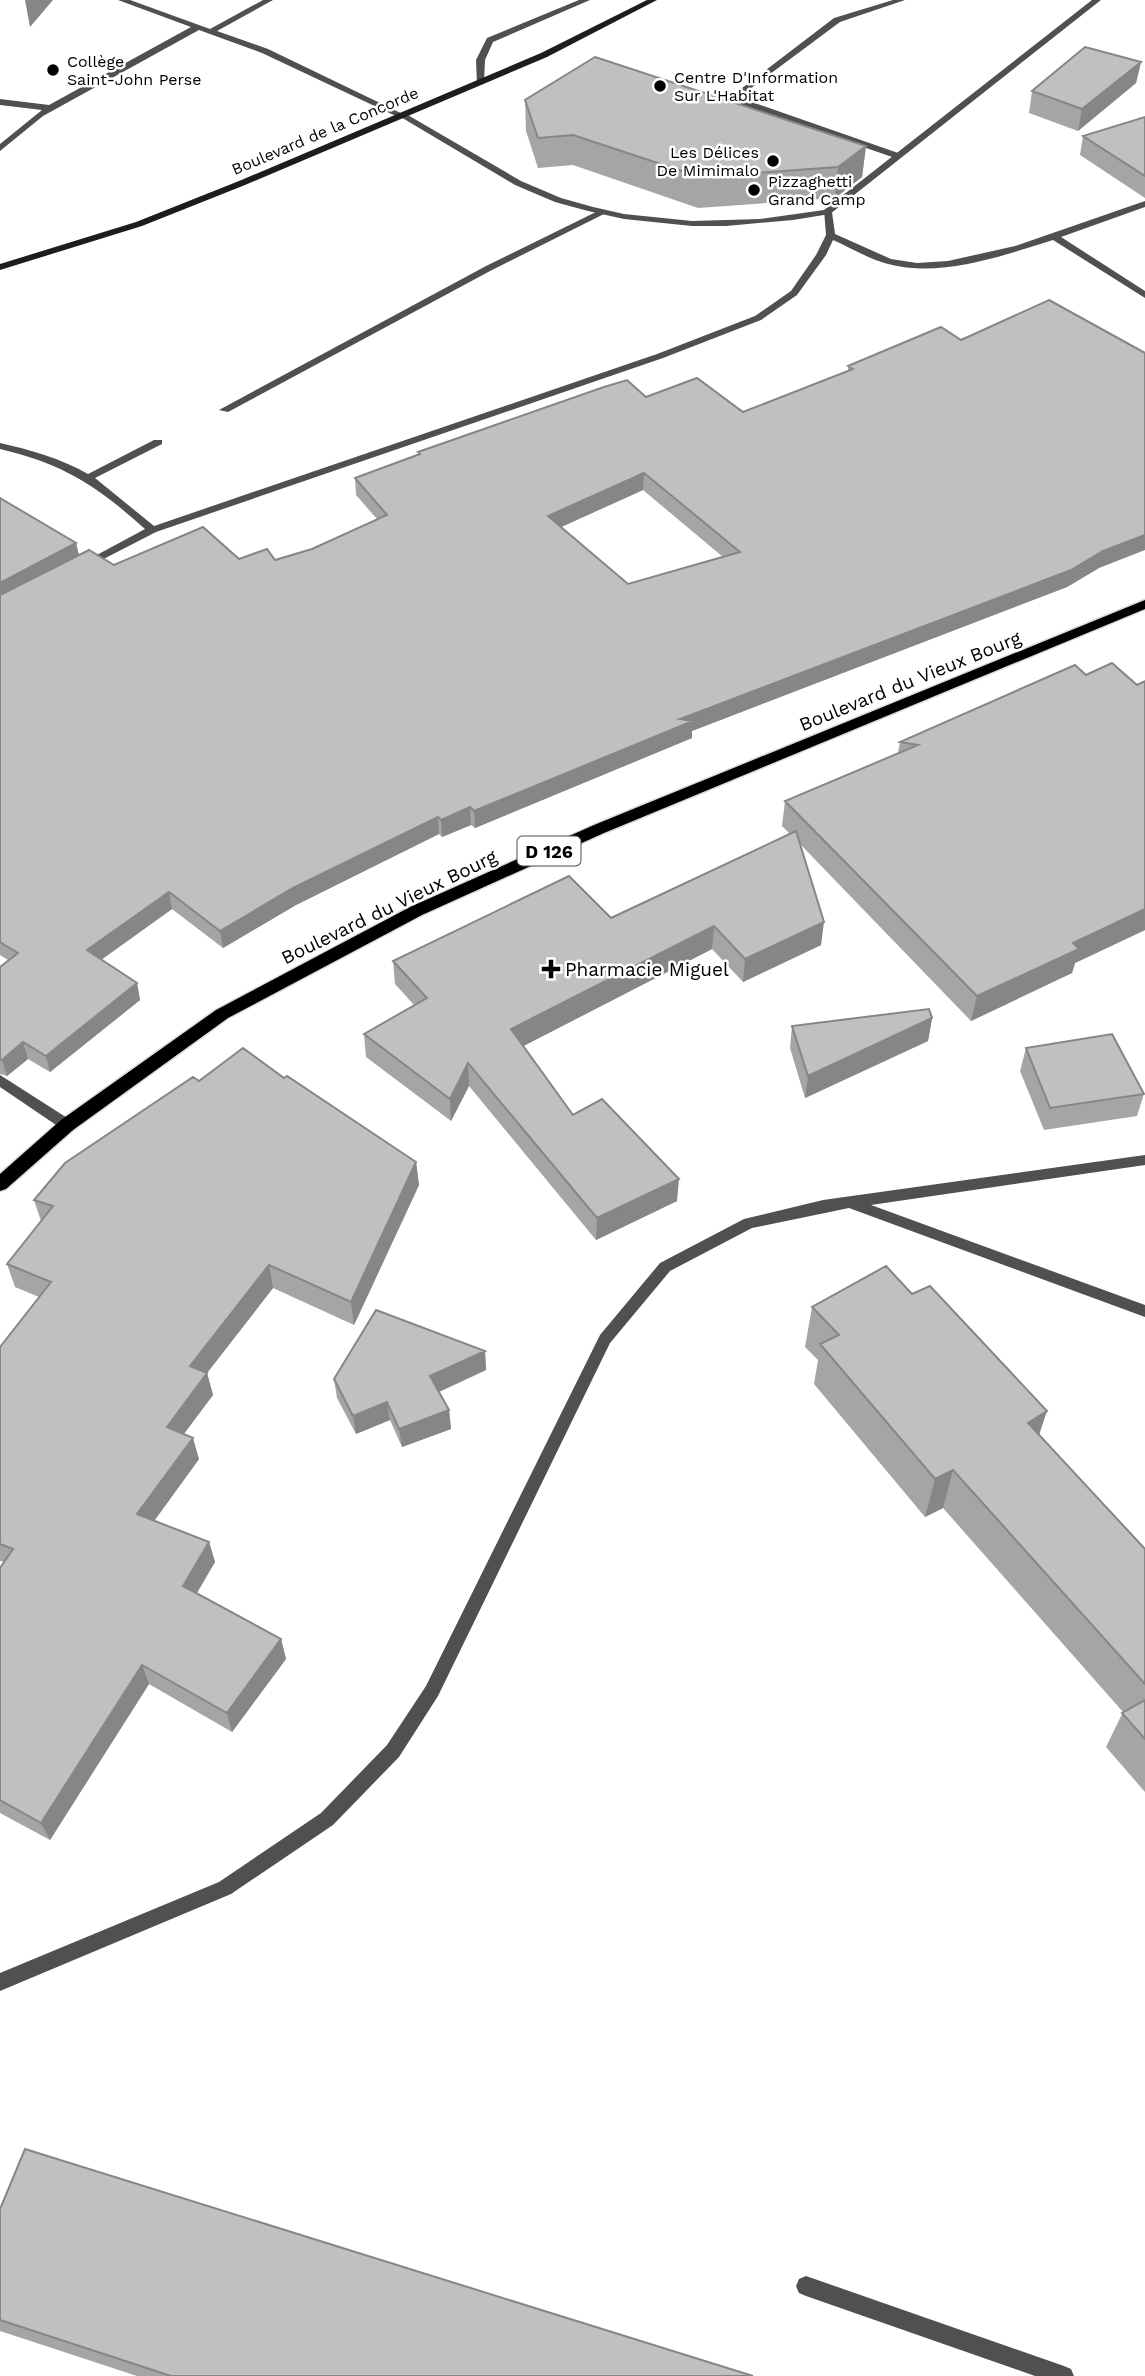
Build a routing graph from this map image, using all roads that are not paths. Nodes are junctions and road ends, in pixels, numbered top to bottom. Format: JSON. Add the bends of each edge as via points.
{"nodes":[{"id":1,"x":122,"y":0,"type":"edge"},
{"id":2,"x":269,"y":0,"type":"edge"},
{"id":3,"x":586,"y":0,"type":"edge"},
{"id":4,"x":653,"y":0,"type":"edge"},
{"id":5,"x":901,"y":0,"type":"edge"},
{"id":6,"x":1097,"y":0,"type":"edge"},
{"id":7,"x":200,"y":26,"type":"junction"},
{"id":8,"x":212,"y":31,"type":"junction"},
{"id":9,"x":480,"y":83,"type":"junction"},
{"id":10,"x":0,"y":102,"type":"edge"},
{"id":11,"x":50,"y":108,"type":"junction"},
{"id":12,"x":403,"y":116,"type":"junction"},
{"id":13,"x":0,"y":148,"type":"edge"},
{"id":14,"x":898,"y":156,"type":"junction"},
{"id":15,"x":1145,"y":204,"type":"edge"},
{"id":16,"x":603,"y":212,"type":"junction"},
{"id":17,"x":827,"y":212,"type":"junction"},
{"id":18,"x":831,"y":235,"type":"junction"},
{"id":19,"x":1051,"y":235,"type":"junction"},
{"id":20,"x":0,"y":267,"type":"edge"},
{"id":21,"x":1145,"y":295,"type":"edge"},
{"id":22,"x":225,"y":410,"type":"dead end"},
{"id":23,"x":158,"y":442,"type":"dead end"},
{"id":24,"x":0,"y":446,"type":"edge"},
{"id":25,"x":90,"y":477,"type":"junction"},
{"id":26,"x":152,"y":530,"type":"junction"},
{"id":27,"x":70,"y":573,"type":"edge"},
{"id":28,"x":1145,"y":604,"type":"edge"},
{"id":29,"x":0,"y":1080,"type":"edge"},
{"id":30,"x":67,"y":1125,"type":"junction"},
{"id":31,"x":1145,"y":1160,"type":"edge"},
{"id":32,"x":0,"y":1184,"type":"edge"},
{"id":33,"x":850,"y":1203,"type":"junction"},
{"id":34,"x":1145,"y":1311,"type":"edge"},
{"id":35,"x":0,"y":1982,"type":"edge"},
{"id":36,"x":806,"y":2286,"type":"dead end"},
{"id":37,"x":1065,"y":2376,"type":"edge"}],
"edges":[{"from":1,"to":7,"type":"street"},
{"from":2,"to":8,"type":"street"},
{"from":3,"to":9,"type":"street","via":[[490,40],[481,58]]},
{"from":4,"to":9,"type":"main road","name":"Boulevard de la Concorde"},
{"from":5,"to":14,"type":"street","via":[[837,20],[737,94],[743,102]]},
{"from":6,"to":14,"type":"street"},
{"from":7,"to":8,"type":"street"},
{"from":7,"to":11,"type":"street"},
{"from":8,"to":12,"type":"street"},
{"from":9,"to":12,"type":"main road","name":"Boulevard de la Concorde"},
{"from":10,"to":11,"type":"street"},
{"from":11,"to":13,"type":"street"},
{"from":12,"to":16,"type":"street","via":[[496,170],[544,193]]},
{"from":12,"to":20,"type":"main road","name":"Boulevard de la Concorde","via":[[139,224]]},
{"from":14,"to":17,"type":"street"},
{"from":15,"to":19,"type":"street"},
{"from":16,"to":17,"type":"street","via":[[624,218],[709,224],[773,222]]},
{"from":16,"to":22,"type":"street"},
{"from":17,"to":18,"type":"street"},
{"from":18,"to":19,"type":"street","via":[[890,262],[928,265],[965,263]]},
{"from":18,"to":26,"type":"street","via":[[794,293],[758,318],[660,356]]},
{"from":19,"to":21,"type":"street"},
{"from":23,"to":25,"type":"street"},
{"from":24,"to":25,"type":"street","via":[[36,453]]},
{"from":25,"to":26,"type":"street"},
{"from":26,"to":27,"type":"street"},
{"from":28,"to":30,"type":"main road","name":"Boulevard du Vieux Bourg","number":"D 126","via":[[599,829],[416,911],[222,1014]]},
{"from":29,"to":30,"type":"street"},
{"from":30,"to":32,"type":"main road","name":"Boulevard du Vieux Bourg","number":"D 126"},
{"from":31,"to":33,"type":"street"},
{"from":33,"to":34,"type":"street"},
{"from":33,"to":35,"type":"street","via":[[749,1223],[665,1267],[605,1339],[432,1691],[393,1751],[327,1819],[225,1888]]},
{"from":36,"to":37,"type":"street"}]}
